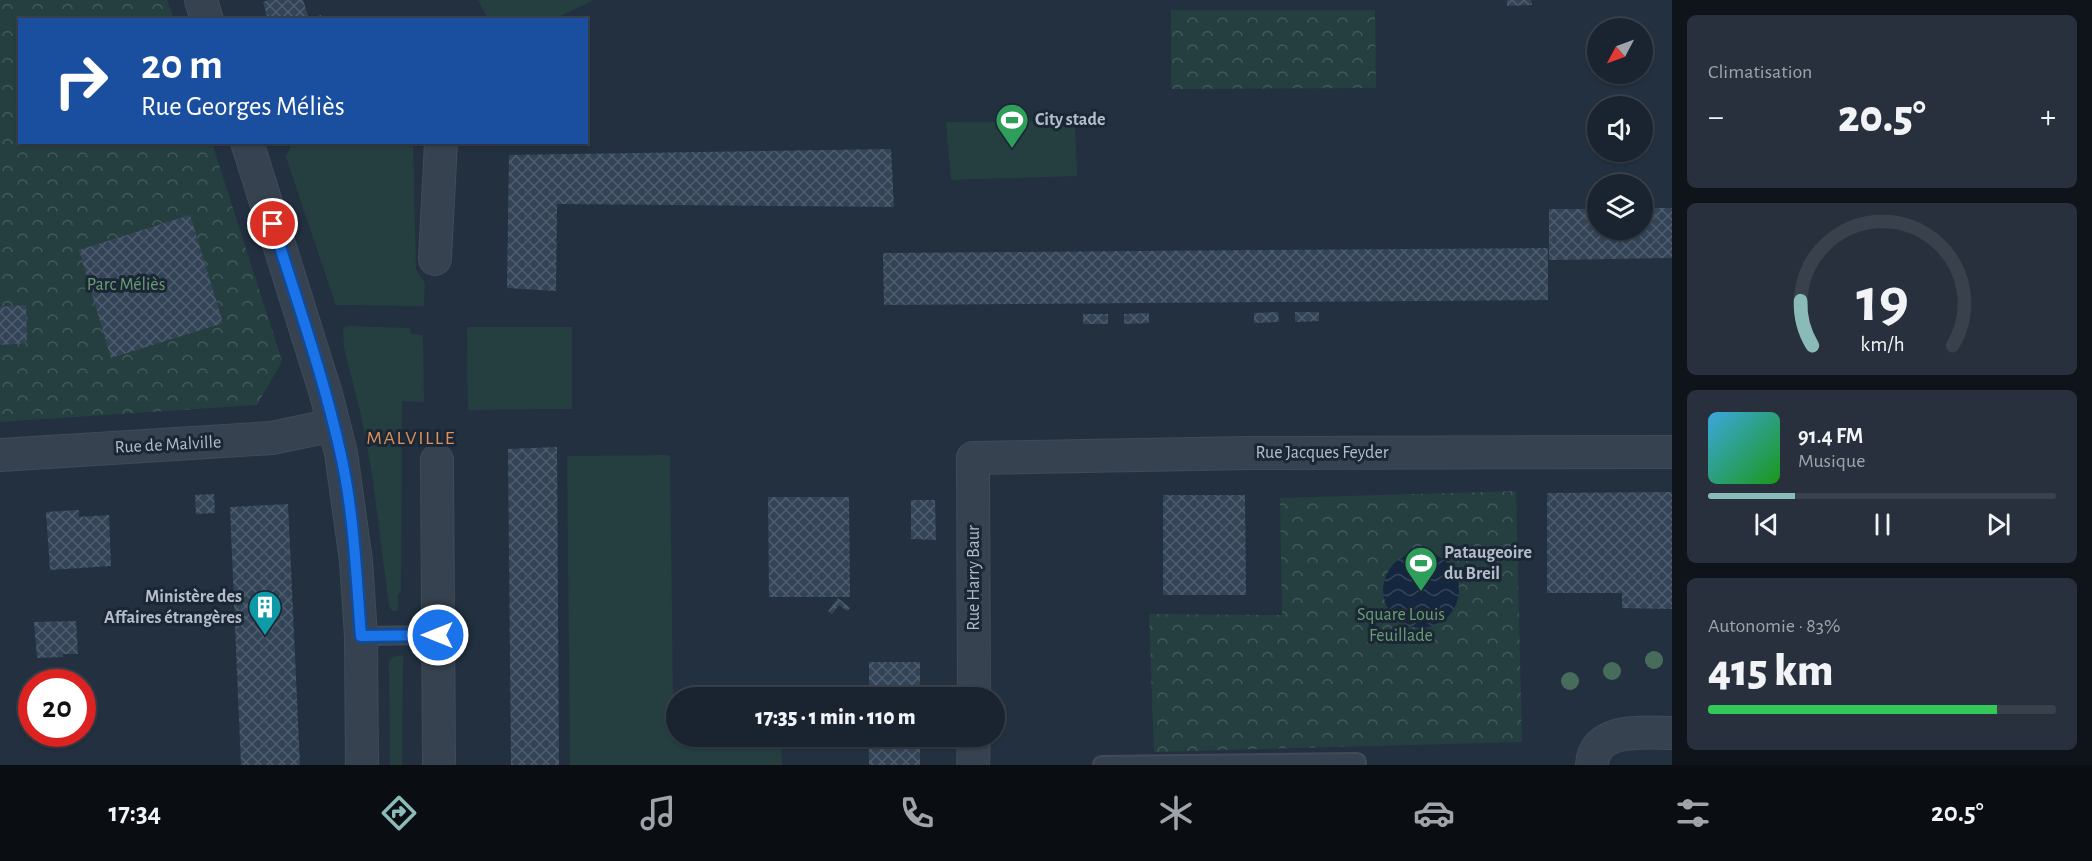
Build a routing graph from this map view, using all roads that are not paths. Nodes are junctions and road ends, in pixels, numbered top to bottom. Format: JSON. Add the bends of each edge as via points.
{"nodes":[{"id":1,"x":201,"y":0,"type":"edge"},
{"id":2,"x":206,"y":18,"type":"edge"},
{"id":3,"x":248,"y":144,"type":"edge"},
{"id":4,"x":441,"y":144,"type":"edge"},
{"id":5,"x":435,"y":259,"type":"dead end"},
{"id":6,"x":334,"y":425,"type":"junction"},
{"id":7,"x":1672,"y":452,"type":"edge"},
{"id":8,"x":0,"y":455,"type":"edge"},
{"id":9,"x":973,"y":458,"type":"joint"},
{"id":10,"x":437,"y":460,"type":"dead end"},
{"id":11,"x":438,"y":635,"type":"junction"},
{"id":12,"x":361,"y":636,"type":"junction"},
{"id":13,"x":974,"y":687,"type":"edge"},
{"id":14,"x":1672,"y":733,"type":"edge"},
{"id":15,"x":974,"y":747,"type":"edge"},
{"id":16,"x":1357,"y":762,"type":"dead end"},
{"id":17,"x":362,"y":765,"type":"edge"},
{"id":18,"x":439,"y":765,"type":"edge"},
{"id":19,"x":974,"y":765,"type":"edge"},
{"id":20,"x":1102,"y":765,"type":"edge"},
{"id":21,"x":1592,"y":765,"type":"edge"}],
"edges":[{"from":1,"to":2,"type":"street"},
{"from":3,"to":6,"type":"street"},
{"from":4,"to":5,"type":"street"},
{"from":6,"to":8,"type":"street","name":"Rue de Malville","via":[[272,438]]},
{"from":6,"to":12,"type":"street","via":[[356,561]]},
{"from":7,"to":9,"type":"street","name":"Rue Jacques Feyder"},
{"from":9,"to":13,"type":"street","name":"Rue Harry Baur"},
{"from":10,"to":11,"type":"street"},
{"from":11,"to":12,"type":"lane"},
{"from":11,"to":18,"type":"street"},
{"from":12,"to":17,"type":"street"},
{"from":14,"to":21,"type":"street","via":[[1621,734],[1610,738],[1601,743]]},
{"from":15,"to":19,"type":"street"},
{"from":16,"to":20,"type":"lane"}]}
